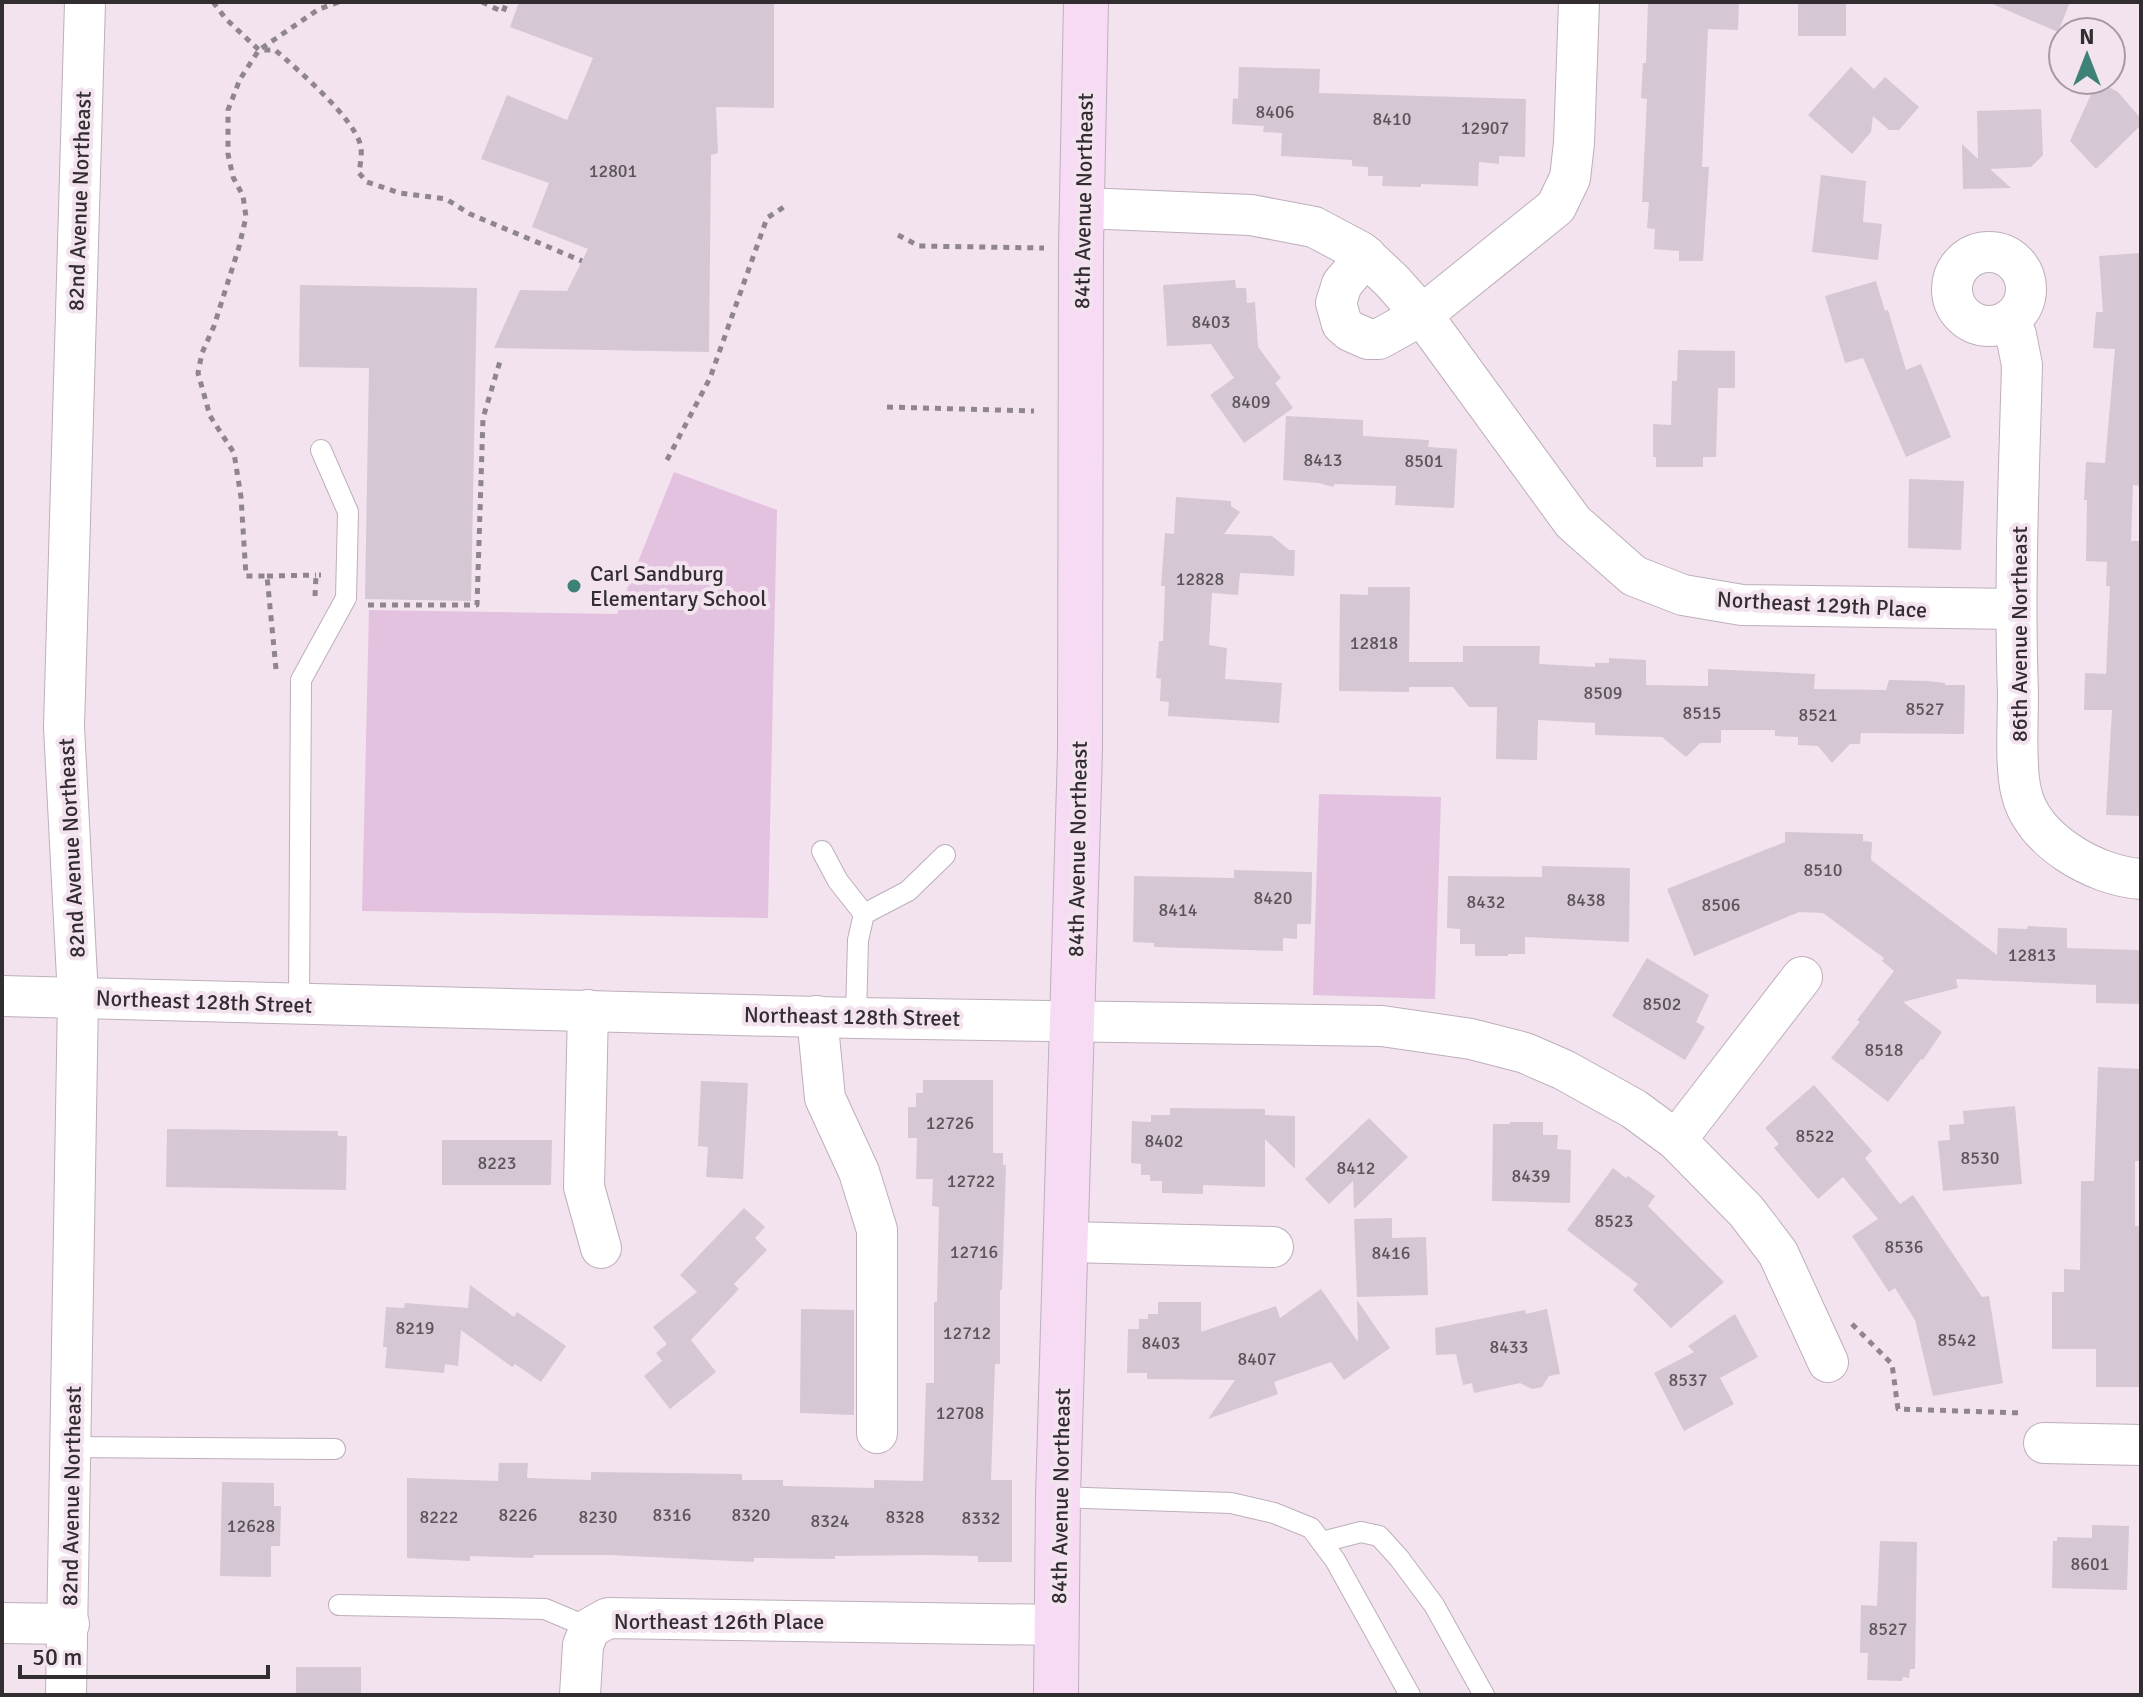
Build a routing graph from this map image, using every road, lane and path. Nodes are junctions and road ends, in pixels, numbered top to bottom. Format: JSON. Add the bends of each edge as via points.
{"nodes":[{"id":1,"x":85,"y":2,"type":"edge"},
{"id":2,"x":213,"y":2,"type":"edge"},
{"id":3,"x":339,"y":2,"type":"edge"},
{"id":4,"x":482,"y":2,"type":"edge"},
{"id":5,"x":507,"y":2,"type":"edge"},
{"id":6,"x":1086,"y":2,"type":"edge"},
{"id":7,"x":1579,"y":2,"type":"edge"},
{"id":8,"x":259,"y":50,"type":"junction"},
{"id":9,"x":787,"y":205,"type":"dead end"},
{"id":10,"x":1083,"y":208,"type":"junction"},
{"id":11,"x":898,"y":235,"type":"dead end"},
{"id":12,"x":1028,"y":248,"type":"dead end"},
{"id":13,"x":1366,"y":256,"type":"junction"},
{"id":14,"x":582,"y":261,"type":"dead end"},
{"id":15,"x":1422,"y":315,"type":"junction"},
{"id":16,"x":2009,"y":320,"type":"dead end"},
{"id":17,"x":501,"y":358,"type":"dead end"},
{"id":18,"x":887,"y":407,"type":"dead end"},
{"id":19,"x":1034,"y":411,"type":"dead end"},
{"id":20,"x":321,"y":450,"type":"dead end"},
{"id":21,"x":667,"y":460,"type":"dead end"},
{"id":22,"x":316,"y":575,"type":"junction"},
{"id":23,"x":347,"y":575,"type":"junction"},
{"id":24,"x":267,"y":576,"type":"junction"},
{"id":25,"x":315,"y":603,"type":"dead end"},
{"id":26,"x":2015,"y":609,"type":"junction"},
{"id":27,"x":277,"y":680,"type":"dead end"},
{"id":28,"x":822,"y":851,"type":"dead end"},
{"id":29,"x":945,"y":855,"type":"dead end"},
{"id":30,"x":2141,"y":879,"type":"edge"},
{"id":31,"x":864,"y":914,"type":"junction"},
{"id":32,"x":1802,"y":977,"type":"dead end"},
{"id":33,"x":2,"y":996,"type":"edge"},
{"id":34,"x":78,"y":997,"type":"junction"},
{"id":35,"x":299,"y":1004,"type":"junction"},
{"id":36,"x":588,"y":1010,"type":"junction"},
{"id":37,"x":817,"y":1016,"type":"junction"},
{"id":38,"x":856,"y":1018,"type":"junction"},
{"id":39,"x":1073,"y":1020,"type":"junction"},
{"id":40,"x":1676,"y":1140,"type":"junction"},
{"id":41,"x":1067,"y":1242,"type":"junction"},
{"id":42,"x":1273,"y":1247,"type":"dead end"},
{"id":43,"x":601,"y":1248,"type":"dead end"},
{"id":44,"x":1851,"y":1323,"type":"dead end"},
{"id":45,"x":1828,"y":1362,"type":"dead end"},
{"id":46,"x":2040,"y":1428,"type":"joint"},
{"id":47,"x":877,"y":1433,"type":"dead end"},
{"id":48,"x":2141,"y":1445,"type":"edge"},
{"id":49,"x":72,"y":1447,"type":"junction"},
{"id":50,"x":335,"y":1449,"type":"dead end"},
{"id":51,"x":1058,"y":1497,"type":"junction"},
{"id":52,"x":1322,"y":1542,"type":"junction"},
{"id":53,"x":339,"y":1605,"type":"dead end"},
{"id":54,"x":2,"y":1623,"type":"edge"},
{"id":55,"x":69,"y":1624,"type":"junction"},
{"id":56,"x":1057,"y":1625,"type":"junction"},
{"id":57,"x":590,"y":1628,"type":"junction"},
{"id":58,"x":66,"y":1695,"type":"edge"},
{"id":59,"x":580,"y":1695,"type":"edge"},
{"id":60,"x":1056,"y":1695,"type":"edge"},
{"id":61,"x":1410,"y":1695,"type":"edge"},
{"id":62,"x":1484,"y":1695,"type":"edge"}],
"edges":[{"from":1,"to":34,"type":"street","name":"82nd Avenue Northeast","via":[[64,727]]},
{"from":2,"to":8,"type":"path"},
{"from":3,"to":8,"type":"path","via":[[319,9]]},
{"from":4,"to":5,"type":"path","via":[[503,12]]},
{"from":6,"to":10,"type":"street","name":"84th Avenue Northeast"},
{"from":7,"to":15,"type":"street","via":[[1574,143],[1570,178],[1556,207]]},
{"from":8,"to":14,"type":"path","via":[[275,50],[354,128],[361,146],[359,173],[367,182],[446,199]]},
{"from":8,"to":24,"type":"path","via":[[228,110],[228,154],[246,217],[198,373],[210,416],[234,453],[246,576]]},
{"from":9,"to":21,"type":"path","via":[[767,218],[710,378]]},
{"from":10,"to":13,"type":"street","name":"Northeast 129th Place","via":[[1251,215],[1314,227]]},
{"from":10,"to":39,"type":"street","name":"84th Avenue Northeast"},
{"from":11,"to":12,"type":"path","via":[[919,246]]},
{"from":13,"to":15,"type":"street","name":"Northeast 129th Place"},
{"from":13,"to":15,"type":"street","via":[[1337,293],[1342,324],[1358,337],[1379,339]]},
{"from":15,"to":26,"type":"street","name":"Northeast 129th Place","via":[[1573,522],[1634,576],[1683,595],[1742,605]]},
{"from":16,"to":26,"type":"street","name":"86th Avenue Northeast","via":[[2022,365]]},
{"from":17,"to":23,"type":"path","via":[[483,418],[477,605],[361,605],[360,576]]},
{"from":18,"to":19,"type":"path"},
{"from":20,"to":23,"type":"lane","via":[[348,512]]},
{"from":22,"to":23,"type":"path"},
{"from":22,"to":24,"type":"path"},
{"from":22,"to":25,"type":"path"},
{"from":23,"to":35,"type":"lane","via":[[346,598],[301,680]]},
{"from":24,"to":27,"type":"path"},
{"from":26,"to":30,"type":"street","name":"86th Avenue Northeast","via":[[2021,793],[2039,828],[2081,863]]},
{"from":28,"to":31,"type":"lane"},
{"from":29,"to":31,"type":"lane","via":[[908,891]]},
{"from":31,"to":38,"type":"lane"},
{"from":32,"to":40,"type":"street"},
{"from":33,"to":34,"type":"street","name":"Northeast 128th Street"},
{"from":34,"to":35,"type":"street","name":"Northeast 128th Street"},
{"from":34,"to":49,"type":"street","name":"82nd Avenue Northeast"},
{"from":35,"to":36,"type":"street","name":"Northeast 128th Street"},
{"from":36,"to":37,"type":"street","name":"Northeast 128th Street"},
{"from":36,"to":43,"type":"street","via":[[584,1187]]},
{"from":37,"to":38,"type":"street","name":"Northeast 128th Street"},
{"from":37,"to":47,"type":"street","via":[[825,1098],[859,1172],[877,1230]]},
{"from":38,"to":39,"type":"street","name":"Northeast 128th Street"},
{"from":39,"to":40,"type":"street","name":"Northeast 128th Street","via":[[1382,1026],[1471,1039],[1564,1070],[1634,1109]]},
{"from":39,"to":41,"type":"street","name":"84th Avenue Northeast"},
{"from":40,"to":45,"type":"street","name":"Northeast 128th Street","via":[[1746,1211],[1778,1253]]},
{"from":41,"to":42,"type":"street"},
{"from":41,"to":51,"type":"street","name":"84th Avenue Northeast"},
{"from":44,"to":46,"type":"path","via":[[1892,1364],[1898,1409]]},
{"from":46,"to":48,"type":"street"},
{"from":49,"to":50,"type":"lane"},
{"from":49,"to":55,"type":"street","name":"82nd Avenue Northeast"},
{"from":51,"to":52,"type":"lane","via":[[1231,1503],[1311,1528]]},
{"from":51,"to":56,"type":"street","name":"84th Avenue Northeast"},
{"from":52,"to":61,"type":"lane"},
{"from":52,"to":62,"type":"lane","via":[[1361,1532],[1379,1536],[1434,1605]]},
{"from":53,"to":57,"type":"lane","name":"Northeast 126th Place","via":[[545,1609]]},
{"from":54,"to":55,"type":"street"},
{"from":55,"to":58,"type":"street","name":"82nd Avenue Northeast"},
{"from":56,"to":57,"type":"street","name":"Northeast 126th Place","via":[[629,1617],[608,1618]]},
{"from":56,"to":60,"type":"street","name":"84th Avenue Northeast"},
{"from":57,"to":59,"type":"street","via":[[583,1645]]}]}
